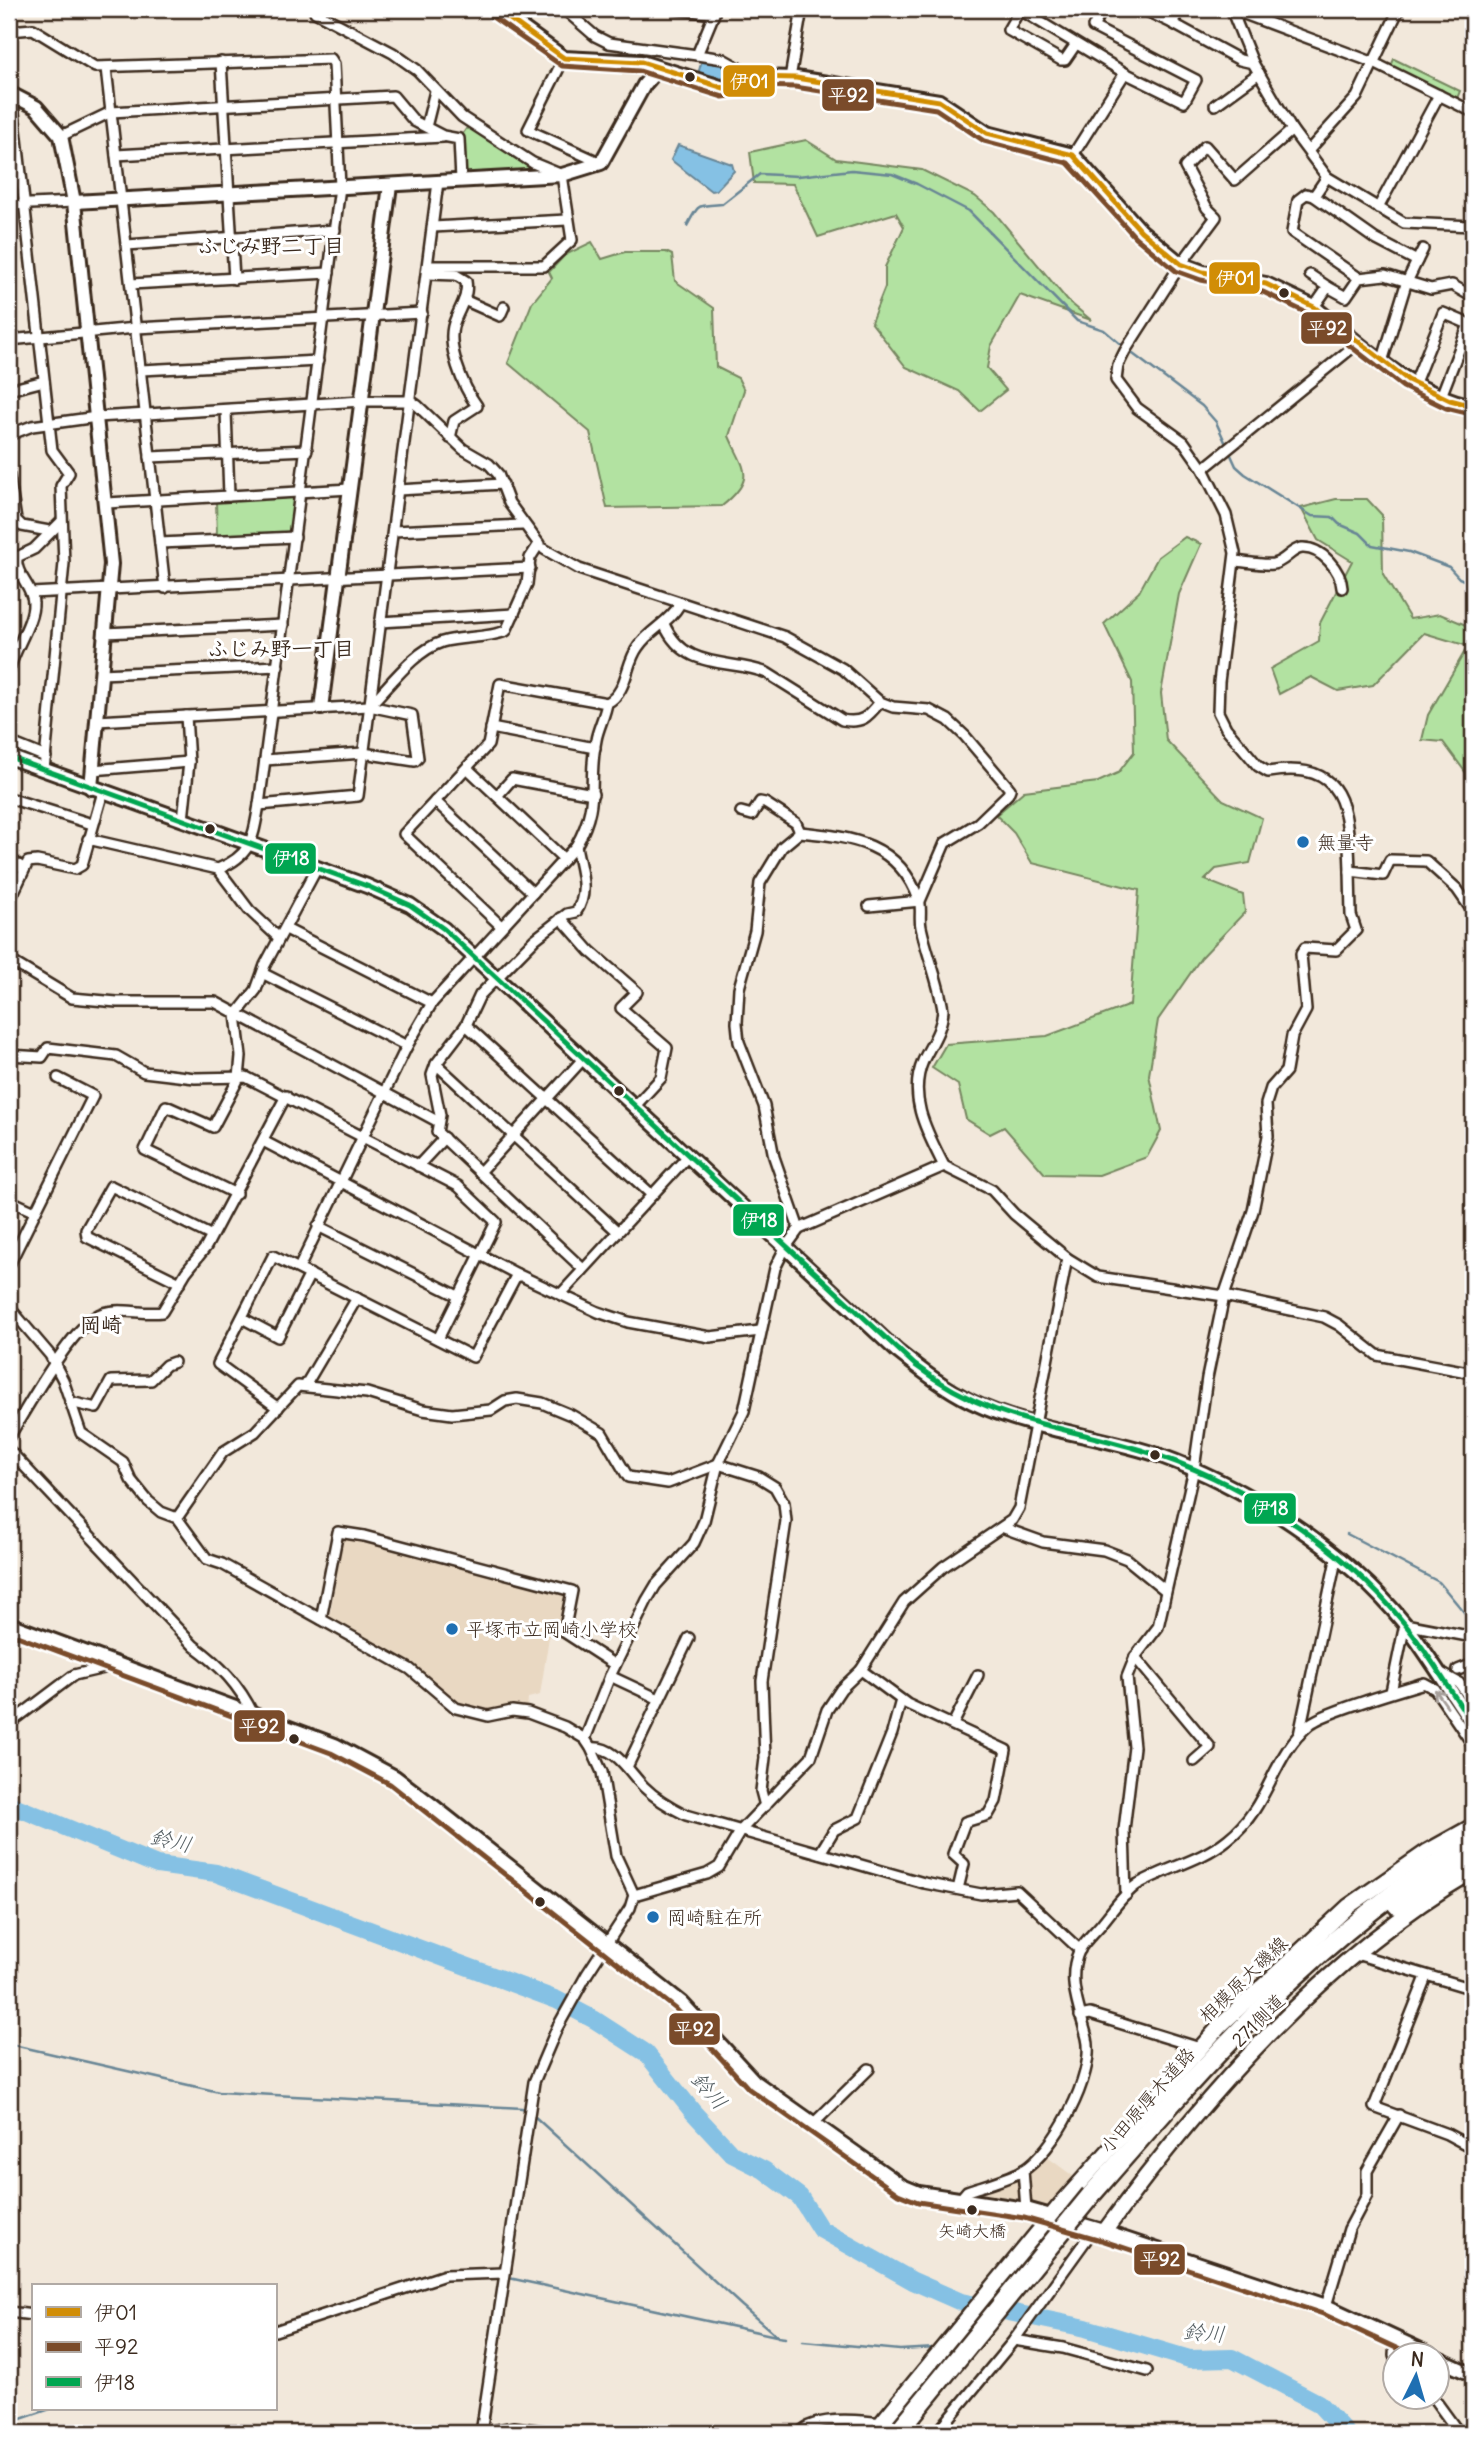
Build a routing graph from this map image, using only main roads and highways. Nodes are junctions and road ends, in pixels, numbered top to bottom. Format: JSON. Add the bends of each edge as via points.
{"nodes":[{"id":1,"x":1473,"y":1826,"type":"edge"},
{"id":2,"x":1473,"y":1841,"type":"edge"},
{"id":3,"x":1473,"y":1856,"type":"edge"},
{"id":4,"x":1473,"y":1871,"type":"edge"},
{"id":5,"x":1096,"y":2198,"type":"junction"},
{"id":6,"x":1051,"y":2216,"type":"junction"},
{"id":7,"x":961,"y":2364,"type":"junction"},
{"id":8,"x":885,"y":2428,"type":"edge"},
{"id":9,"x":922,"y":2433,"type":"edge"}],
"edges":[{"from":1,"to":6,"type":"main road","name":"相模原大磯線","via":[[1417,1857],[1349,1906],[1200,2048]]},
{"from":2,"to":5,"type":"highway","name":"小田原厚木道路","via":[[1374,1906],[1283,1985],[1230,2038]]},
{"from":3,"to":5,"type":"highway","name":"小田原厚木道路","via":[[1384,1914],[1291,1993]]},
{"from":4,"to":6,"type":"main road","name":"271側道","via":[[1356,1954],[1271,2035],[1183,2129],[1099,2230]]},
{"from":5,"to":7,"type":"highway","name":"小田原厚木道路"},
{"from":6,"to":8,"type":"main road","via":[[932,2359]]},
{"from":7,"to":8,"type":"highway","name":"小田原厚木道路"},
{"from":7,"to":9,"type":"highway","name":"小田原厚木道路"}]}
